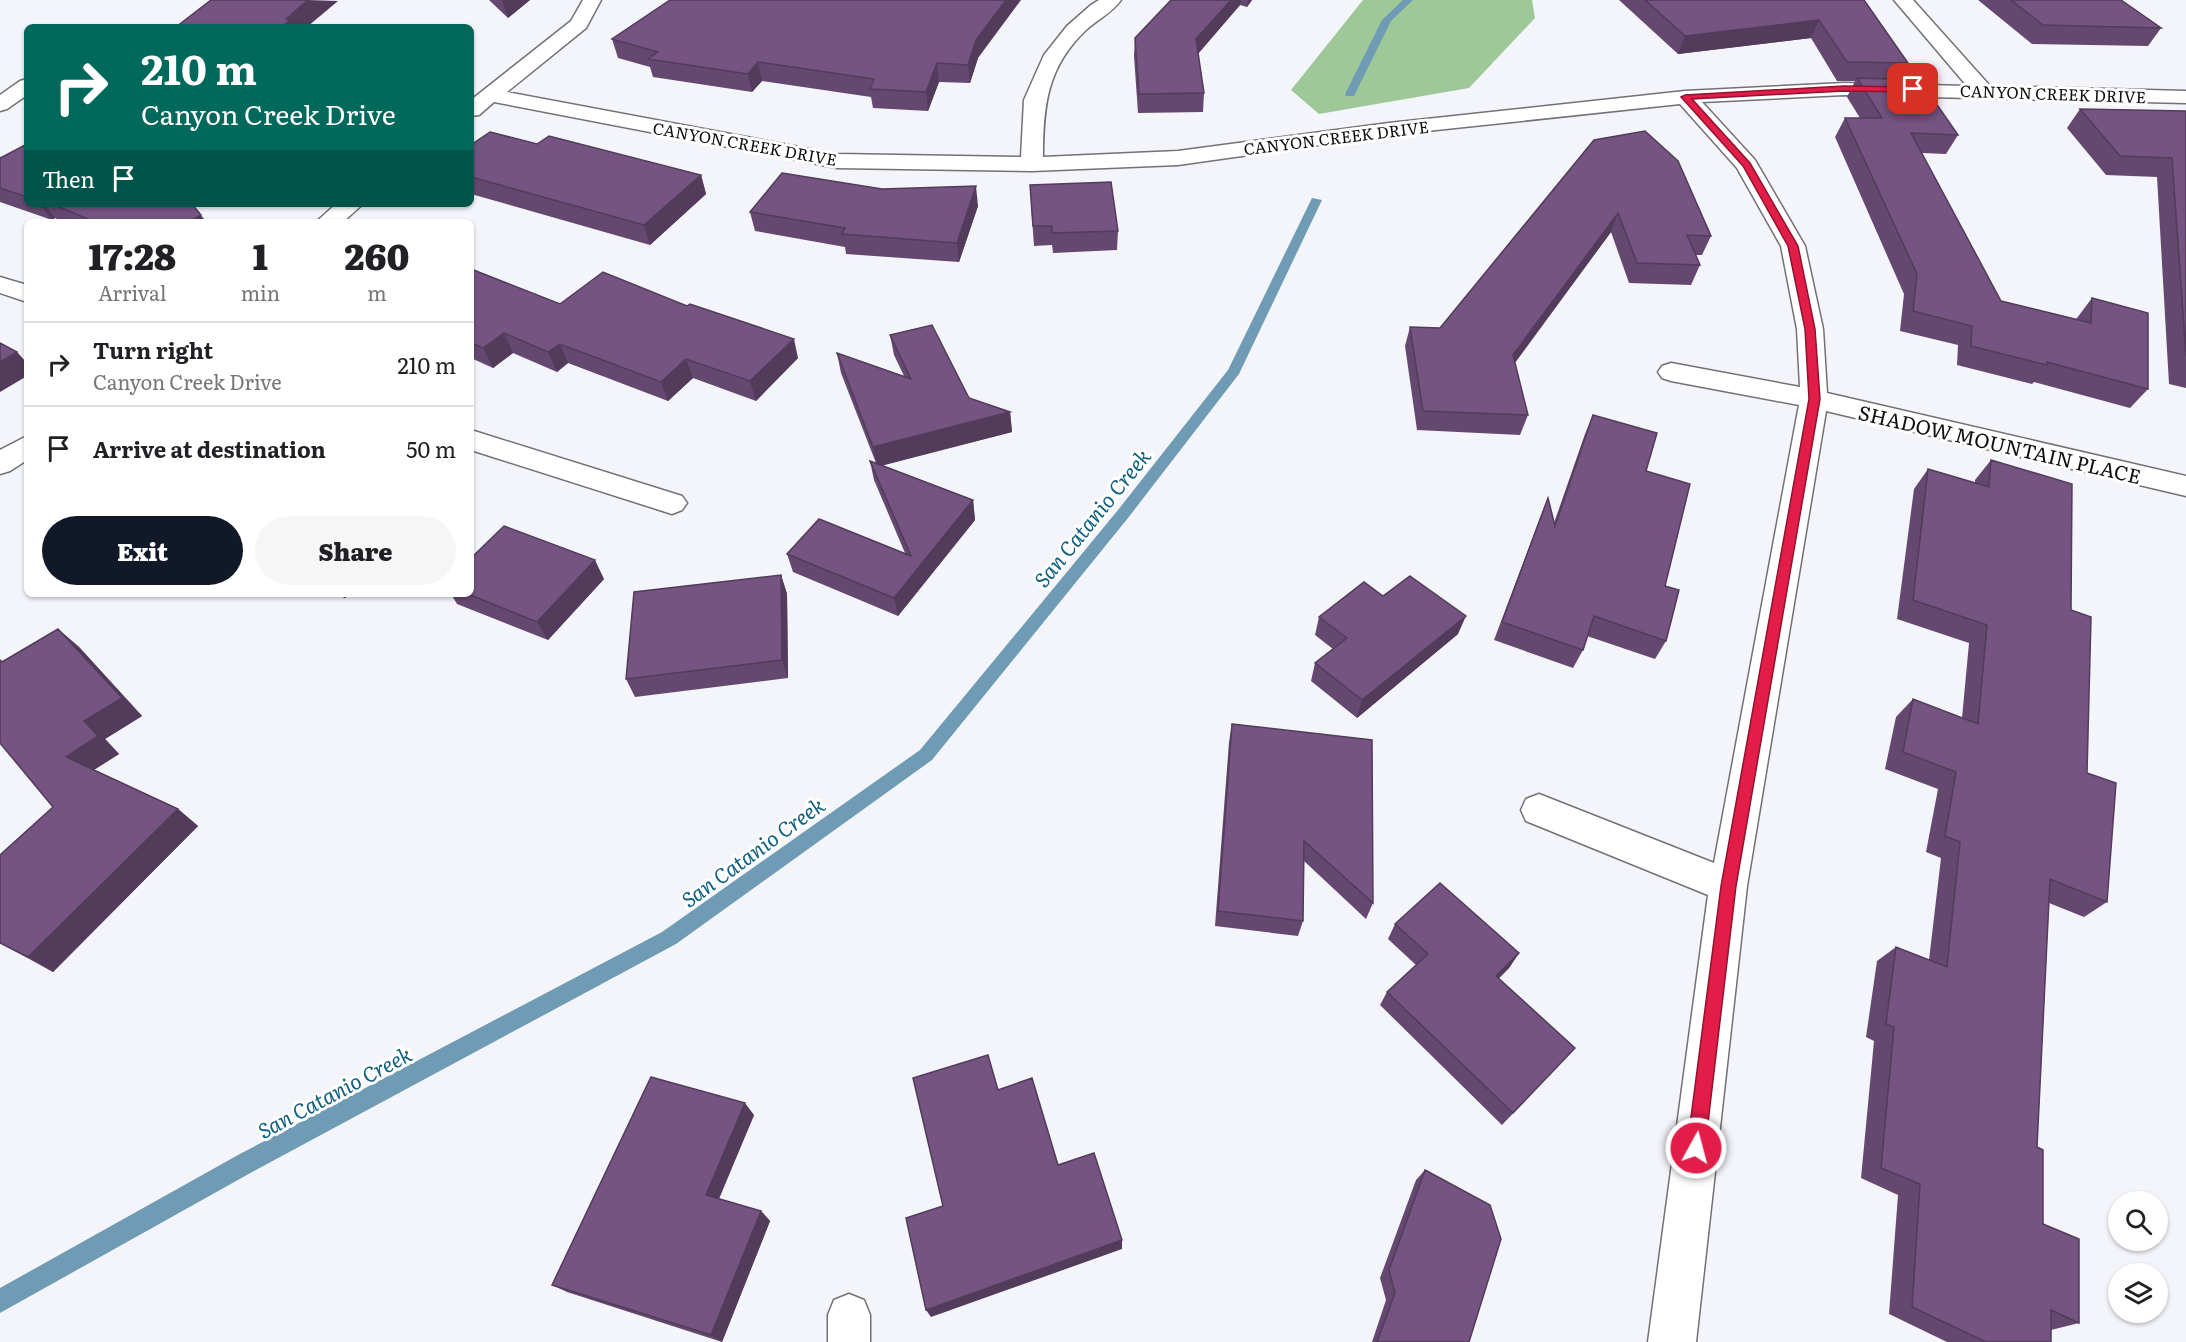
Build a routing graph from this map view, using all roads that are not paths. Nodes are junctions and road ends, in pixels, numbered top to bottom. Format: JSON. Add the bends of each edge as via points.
{"nodes":[{"id":1,"x":592,"y":0,"type":"edge"},
{"id":2,"x":1112,"y":0,"type":"edge"},
{"id":3,"x":1903,"y":0,"type":"edge"},
{"id":4,"x":24,"y":87,"type":"edge"},
{"id":5,"x":1982,"y":90,"type":"junction"},
{"id":6,"x":490,"y":95,"type":"junction"},
{"id":7,"x":1685,"y":97,"type":"junction"},
{"id":8,"x":2186,"y":97,"type":"edge"},
{"id":9,"x":0,"y":105,"type":"edge"},
{"id":10,"x":474,"y":108,"type":"edge"},
{"id":11,"x":1032,"y":164,"type":"junction"},
{"id":12,"x":347,"y":207,"type":"edge"},
{"id":13,"x":332,"y":219,"type":"edge"},
{"id":14,"x":0,"y":284,"type":"edge"},
{"id":15,"x":24,"y":293,"type":"edge"},
{"id":16,"x":1671,"y":372,"type":"dead end"},
{"id":17,"x":1814,"y":399,"type":"junction"},
{"id":18,"x":474,"y":441,"type":"edge"},
{"id":19,"x":24,"y":448,"type":"edge"},
{"id":20,"x":0,"y":464,"type":"edge"},
{"id":21,"x":2186,"y":486,"type":"edge"},
{"id":22,"x":672,"y":503,"type":"dead end"},
{"id":23,"x":1539,"y":810,"type":"dead end"},
{"id":24,"x":1728,"y":886,"type":"junction"},
{"id":25,"x":1672,"y":1342,"type":"edge"}],
"edges":[{"from":1,"to":6,"type":"street","via":[[579,24]]},
{"from":2,"to":11,"type":"street","via":[[1071,32],[1051,57],[1034,101]]},
{"from":3,"to":5,"type":"street"},
{"from":4,"to":9,"type":"street"},
{"from":5,"to":7,"type":"street","name":"CANYON CREEK DRIVE","via":[[1844,89]]},
{"from":5,"to":8,"type":"street","name":"CANYON CREEK DRIVE"},
{"from":6,"to":10,"type":"street"},
{"from":6,"to":11,"type":"street","name":"CANYON CREEK DRIVE","via":[[837,161]]},
{"from":7,"to":11,"type":"street","name":"CANYON CREEK DRIVE","via":[[1389,129],[1178,158]]},
{"from":7,"to":17,"type":"street","via":[[1747,165],[1793,246],[1810,329]]},
{"from":12,"to":13,"type":"street"},
{"from":14,"to":15,"type":"street"},
{"from":16,"to":17,"type":"street","name":"SHADOW MOUNTAIN PLACE"},
{"from":17,"to":21,"type":"street","name":"SHADOW MOUNTAIN PLACE"},
{"from":17,"to":24,"type":"street"},
{"from":18,"to":22,"type":"street"},
{"from":19,"to":20,"type":"street"},
{"from":23,"to":24,"type":"street"},
{"from":24,"to":25,"type":"street"}]}
